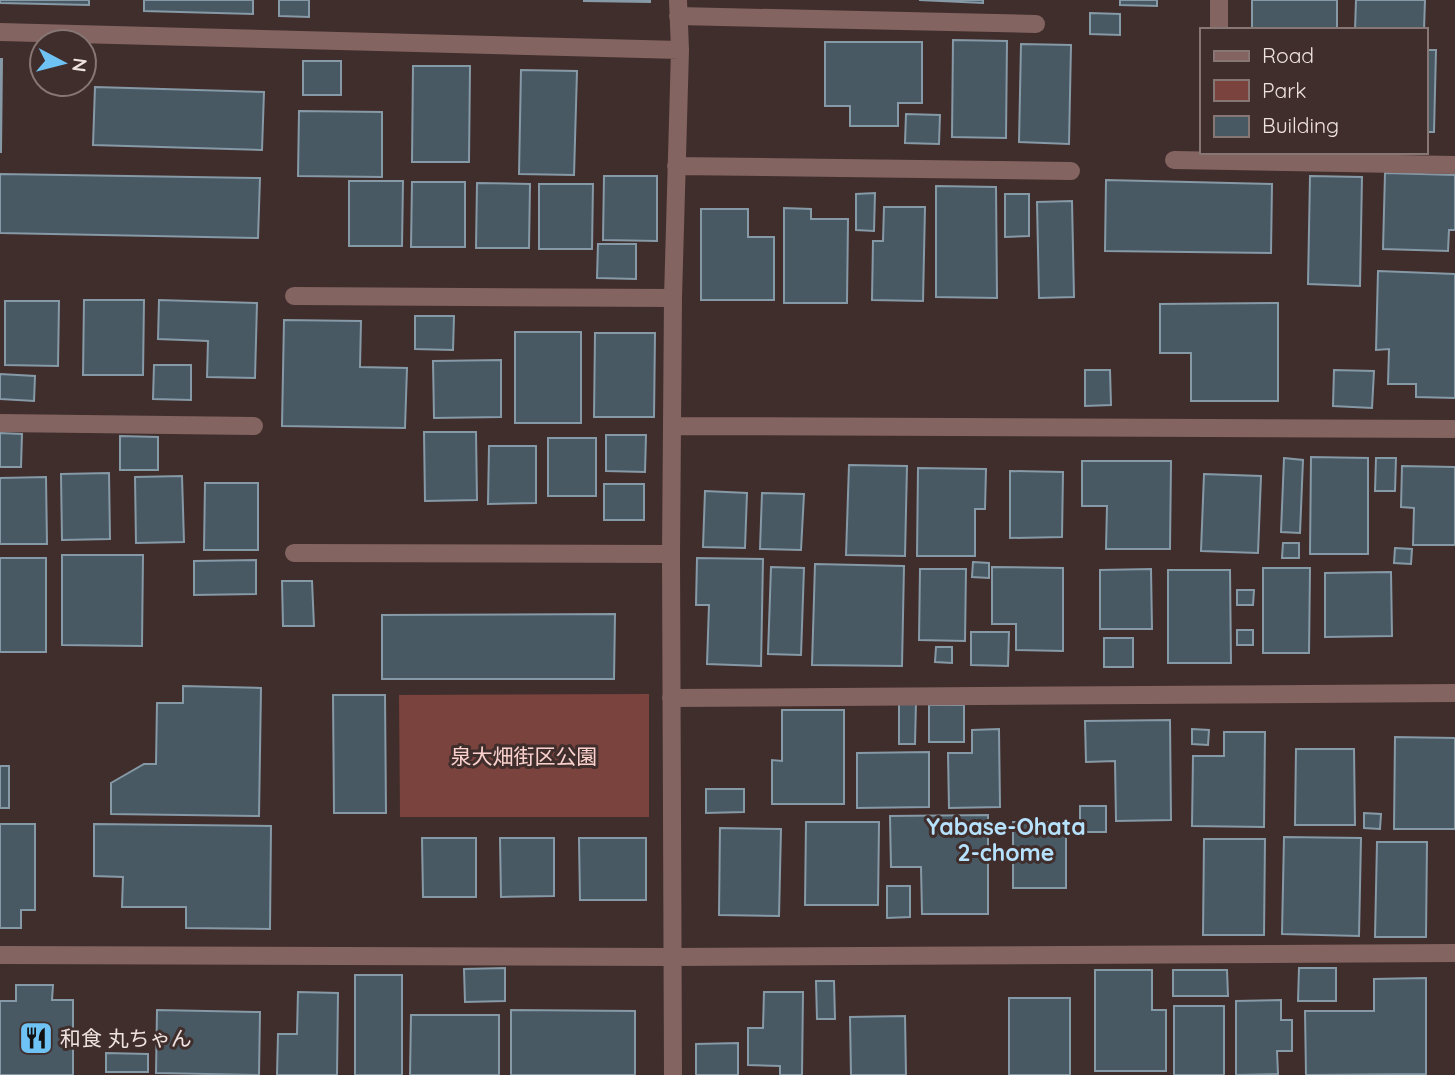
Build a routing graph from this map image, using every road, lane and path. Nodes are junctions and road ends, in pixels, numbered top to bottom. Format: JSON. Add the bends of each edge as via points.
{"nodes":[{"id":1,"x":1219,"y":0,"type":"edge"},
{"id":2,"x":678,"y":8,"type":"edge"},
{"id":3,"x":1036,"y":24,"type":"dead end"},
{"id":4,"x":1219,"y":28,"type":"edge"},
{"id":5,"x":0,"y":32,"type":"edge"},
{"id":6,"x":680,"y":50,"type":"junction"},
{"id":7,"x":1174,"y":160,"type":"dead end"},
{"id":8,"x":1455,"y":165,"type":"edge"},
{"id":9,"x":676,"y":166,"type":"junction"},
{"id":10,"x":1071,"y":171,"type":"dead end"},
{"id":11,"x":294,"y":296,"type":"dead end"},
{"id":12,"x":673,"y":298,"type":"junction"},
{"id":13,"x":0,"y":423,"type":"edge"},
{"id":14,"x":254,"y":426,"type":"dead end"},
{"id":15,"x":674,"y":426,"type":"junction"},
{"id":16,"x":1455,"y":429,"type":"edge"},
{"id":17,"x":294,"y":553,"type":"dead end"},
{"id":18,"x":671,"y":554,"type":"junction"},
{"id":19,"x":1455,"y":693,"type":"edge"},
{"id":20,"x":671,"y":698,"type":"junction"},
{"id":21,"x":1455,"y":953,"type":"edge"},
{"id":22,"x":0,"y":955,"type":"edge"},
{"id":23,"x":673,"y":957,"type":"junction"},
{"id":24,"x":673,"y":1075,"type":"edge"}],
"edges":[{"from":1,"to":4,"type":"street"},
{"from":2,"to":3,"type":"street"},
{"from":2,"to":6,"type":"street"},
{"from":5,"to":6,"type":"street"},
{"from":6,"to":9,"type":"street"},
{"from":7,"to":8,"type":"street"},
{"from":9,"to":10,"type":"street"},
{"from":9,"to":12,"type":"street"},
{"from":11,"to":12,"type":"street"},
{"from":12,"to":15,"type":"street"},
{"from":13,"to":14,"type":"street"},
{"from":15,"to":16,"type":"street"},
{"from":15,"to":18,"type":"street"},
{"from":17,"to":18,"type":"street"},
{"from":18,"to":20,"type":"street"},
{"from":19,"to":20,"type":"street"},
{"from":20,"to":23,"type":"street"},
{"from":21,"to":23,"type":"street"},
{"from":22,"to":23,"type":"street"},
{"from":23,"to":24,"type":"street"}]}
